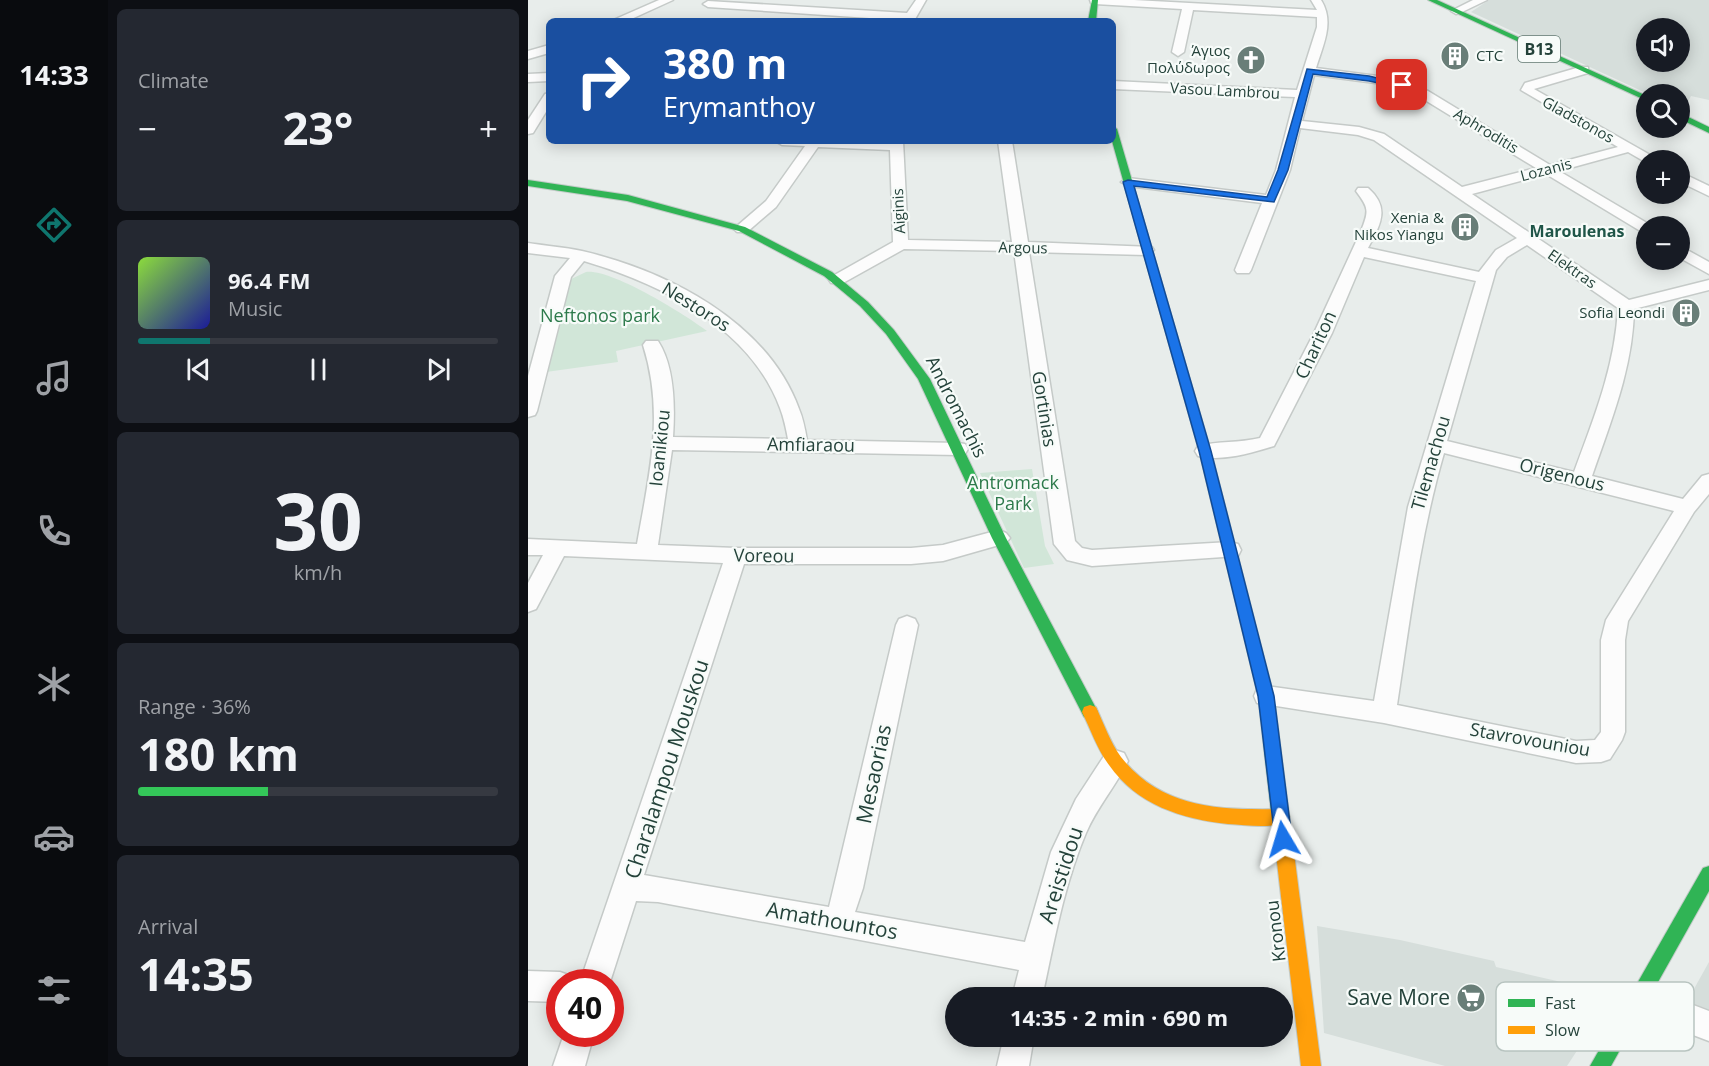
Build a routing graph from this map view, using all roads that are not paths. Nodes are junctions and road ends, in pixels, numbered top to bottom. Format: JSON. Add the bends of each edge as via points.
{"nodes":[{"id":1,"x":668,"y":0,"type":"edge"},
{"id":2,"x":921,"y":0,"type":"edge"},
{"id":3,"x":1316,"y":0,"type":"edge"},
{"id":4,"x":1431,"y":0,"type":"edge"},
{"id":5,"x":1482,"y":0,"type":"edge"},
{"id":6,"x":1095,"y":1,"type":"edge"},
{"id":7,"x":708,"y":4,"type":"dead end"},
{"id":8,"x":1188,"y":6,"type":"junction"},
{"id":9,"x":1456,"y":11,"type":"junction"},
{"id":10,"x":1323,"y":14,"type":"junction"},
{"id":11,"x":624,"y":18,"type":"edge"},
{"id":12,"x":896,"y":18,"type":"edge"},
{"id":13,"x":910,"y":18,"type":"edge"},
{"id":14,"x":1092,"y":18,"type":"edge"},
{"id":15,"x":546,"y":50,"type":"edge"},
{"id":16,"x":1178,"y":52,"type":"dead end"},
{"id":17,"x":528,"y":55,"type":"edge"},
{"id":18,"x":1584,"y":70,"type":"junction"},
{"id":19,"x":1310,"y":71,"type":"junction"},
{"id":20,"x":546,"y":77,"type":"edge"},
{"id":21,"x":528,"y":78,"type":"edge"},
{"id":22,"x":1116,"y":85,"type":"edge"},
{"id":23,"x":1302,"y":94,"type":"junction"},
{"id":24,"x":1636,"y":94,"type":"edge"},
{"id":25,"x":546,"y":102,"type":"edge"},
{"id":26,"x":1690,"y":121,"type":"edge"},
{"id":27,"x":546,"y":123,"type":"edge"},
{"id":28,"x":1296,"y":124,"type":"junction"},
{"id":29,"x":531,"y":125,"type":"edge"},
{"id":30,"x":1709,"y":130,"type":"edge"},
{"id":31,"x":1116,"y":141,"type":"edge"},
{"id":32,"x":813,"y":144,"type":"edge"},
{"id":33,"x":896,"y":144,"type":"edge"},
{"id":34,"x":1005,"y":144,"type":"edge"},
{"id":35,"x":1629,"y":148,"type":"junction"},
{"id":36,"x":1636,"y":152,"type":"edge"},
{"id":37,"x":1549,"y":169,"type":"junction"},
{"id":38,"x":1709,"y":176,"type":"edge"},
{"id":39,"x":1690,"y":178,"type":"edge"},
{"id":40,"x":1128,"y":182,"type":"junction"},
{"id":41,"x":1690,"y":182,"type":"edge"},
{"id":42,"x":528,"y":183,"type":"edge"},
{"id":43,"x":1363,"y":191,"type":"dead end"},
{"id":44,"x":1462,"y":192,"type":"junction"},
{"id":45,"x":1709,"y":192,"type":"edge"},
{"id":46,"x":1270,"y":200,"type":"junction"},
{"id":47,"x":1636,"y":223,"type":"edge"},
{"id":48,"x":742,"y":229,"type":"junction"},
{"id":49,"x":1529,"y":239,"type":"junction"},
{"id":50,"x":901,"y":244,"type":"junction"},
{"id":51,"x":528,"y":248,"type":"edge"},
{"id":52,"x":1020,"y":248,"type":"junction"},
{"id":53,"x":1146,"y":250,"type":"junction"},
{"id":54,"x":1359,"y":251,"type":"junction"},
{"id":55,"x":580,"y":256,"type":"junction"},
{"id":56,"x":1690,"y":257,"type":"edge"},
{"id":57,"x":1709,"y":269,"type":"edge"},
{"id":58,"x":1243,"y":270,"type":"dead end"},
{"id":59,"x":1485,"y":278,"type":"junction"},
{"id":60,"x":837,"y":280,"type":"junction"},
{"id":61,"x":1709,"y":285,"type":"edge"},
{"id":62,"x":1626,"y":306,"type":"junction"},
{"id":63,"x":652,"y":345,"type":"dead end"},
{"id":64,"x":528,"y":411,"type":"edge"},
{"id":65,"x":663,"y":443,"type":"junction"},
{"id":66,"x":1436,"y":444,"type":"junction"},
{"id":67,"x":799,"y":445,"type":"junction"},
{"id":68,"x":958,"y":449,"type":"junction"},
{"id":69,"x":1205,"y":451,"type":"junction"},
{"id":70,"x":1581,"y":480,"type":"junction"},
{"id":71,"x":1709,"y":481,"type":"edge"},
{"id":72,"x":1687,"y":507,"type":"junction"},
{"id":73,"x":999,"y":538,"type":"junction"},
{"id":74,"x":528,"y":547,"type":"edge"},
{"id":75,"x":558,"y":548,"type":"junction"},
{"id":76,"x":1230,"y":550,"type":"junction"},
{"id":77,"x":646,"y":551,"type":"junction"},
{"id":78,"x":736,"y":556,"type":"junction"},
{"id":79,"x":528,"y":603,"type":"edge"},
{"id":80,"x":907,"y":625,"type":"dead end"},
{"id":81,"x":1266,"y":696,"type":"junction"},
{"id":82,"x":1384,"y":713,"type":"junction"},
{"id":83,"x":1115,"y":761,"type":"junction"},
{"id":84,"x":1281,"y":817,"type":"junction"},
{"id":85,"x":1709,"y":874,"type":"edge"},
{"id":86,"x":628,"y":887,"type":"junction"},
{"id":87,"x":838,"y":922,"type":"junction"},
{"id":88,"x":1036,"y":959,"type":"junction"},
{"id":89,"x":600,"y":969,"type":"edge"},
{"id":90,"x":1648,"y":982,"type":"edge"},
{"id":91,"x":528,"y":986,"type":"edge"},
{"id":92,"x":546,"y":987,"type":"edge"},
{"id":93,"x":1030,"y":987,"type":"edge"},
{"id":94,"x":1694,"y":1020,"type":"edge"},
{"id":95,"x":1709,"y":1026,"type":"edge"},
{"id":96,"x":575,"y":1047,"type":"edge"},
{"id":97,"x":1017,"y":1047,"type":"edge"},
{"id":98,"x":1609,"y":1051,"type":"edge"},
{"id":99,"x":569,"y":1066,"type":"edge"},
{"id":100,"x":1013,"y":1066,"type":"edge"},
{"id":101,"x":1311,"y":1066,"type":"edge"},
{"id":102,"x":1600,"y":1066,"type":"edge"}],
"edges":[{"from":1,"to":11,"type":"street"},
{"from":2,"to":13,"type":"street"},
{"from":3,"to":10,"type":"street"},
{"from":4,"to":9,"type":"street","number":"B13"},
{"from":5,"to":9,"type":"street"},
{"from":6,"to":8,"type":"street"},
{"from":6,"to":14,"type":"street"},
{"from":7,"to":12,"type":"street"},
{"from":8,"to":10,"type":"street"},
{"from":8,"to":16,"type":"street"},
{"from":9,"to":18,"type":"street","number":"B13"},
{"from":10,"to":19,"type":"street"},
{"from":15,"to":17,"type":"street"},
{"from":18,"to":24,"type":"street","number":"B13"},
{"from":18,"to":35,"type":"street","name":"Gladstonos","via":[[1529,86],[1527,90]]},
{"from":19,"to":23,"type":"street"},
{"from":19,"to":37,"type":"street","name":"Aphroditis","via":[[1375,79],[1417,91]]},
{"from":20,"to":21,"type":"street"},
{"from":22,"to":23,"type":"street","name":"Vasou Lambrou"},
{"from":23,"to":28,"type":"street"},
{"from":25,"to":29,"type":"street"},
{"from":26,"to":30,"type":"street"},
{"from":27,"to":29,"type":"street"},
{"from":28,"to":44,"type":"street","name":"Elektras","via":[[1374,135]]},
{"from":28,"to":46,"type":"street"},
{"from":31,"to":40,"type":"street","name":"Kronou"},
{"from":32,"to":48,"type":"street","via":[[771,204]]},
{"from":33,"to":50,"type":"street","name":"Aiginis"},
{"from":34,"to":52,"type":"street","name":"Gortinias"},
{"from":35,"to":36,"type":"street","name":"Gladstonos"},
{"from":35,"to":37,"type":"street","name":"Lozanis"},
{"from":37,"to":44,"type":"street","name":"Lozanis"},
{"from":37,"to":47,"type":"street","name":"Aphroditis"},
{"from":38,"to":39,"type":"street"},
{"from":40,"to":46,"type":"street"},
{"from":40,"to":53,"type":"street","name":"Kronou"},
{"from":41,"to":45,"type":"street"},
{"from":42,"to":48,"type":"street","name":"Andromachis","via":[[628,198]]},
{"from":43,"to":54,"type":"street","name":"Chariton","via":[[1372,199],[1375,215]]},
{"from":44,"to":49,"type":"street","name":"Elektras"},
{"from":46,"to":58,"type":"street"},
{"from":48,"to":60,"type":"street","name":"Andromachis"},
{"from":49,"to":59,"type":"street","name":"Tilemachou","via":[[1500,252]]},
{"from":49,"to":62,"type":"street","name":"Elektras"},
{"from":50,"to":52,"type":"street","name":"Argous"},
{"from":50,"to":60,"type":"street","name":"Aiginis"},
{"from":51,"to":55,"type":"street","name":"Nestoros"},
{"from":52,"to":53,"type":"street","name":"Argous"},
{"from":52,"to":76,"type":"street","name":"Gortinias","via":[[1065,544],[1075,555],[1092,558]]},
{"from":53,"to":69,"type":"street","name":"Kronou"},
{"from":54,"to":59,"type":"street"},
{"from":54,"to":69,"type":"street","name":"Chariton","via":[[1323,333],[1267,442]]},
{"from":55,"to":64,"type":"street","via":[[563,276]]},
{"from":55,"to":67,"type":"street","name":"Nestoros","via":[[663,285],[740,336],[783,389]]},
{"from":56,"to":57,"type":"street"},
{"from":59,"to":66,"type":"street","name":"Tilemachou"},
{"from":60,"to":68,"type":"street","name":"Andromachis","via":[[907,353]]},
{"from":61,"to":62,"type":"street"},
{"from":62,"to":70,"type":"street","via":[[1620,364]]},
{"from":63,"to":65,"type":"street","name":"Ioanikiou","via":[[666,408]]},
{"from":65,"to":67,"type":"street","name":"Amfiaraou"},
{"from":65,"to":77,"type":"street","name":"Ioanikiou"},
{"from":66,"to":70,"type":"street","name":"Origenous"},
{"from":66,"to":82,"type":"street","name":"Tilemachou","via":[[1409,550]]},
{"from":67,"to":68,"type":"street","name":"Amfiaraou"},
{"from":68,"to":73,"type":"street","name":"Andromachis"},
{"from":69,"to":76,"type":"street","name":"Kronou"},
{"from":70,"to":72,"type":"street","name":"Origenous"},
{"from":71,"to":72,"type":"street","name":"Stavrovouniou"},
{"from":72,"to":82,"type":"street","name":"Stavrovouniou","via":[[1617,621],[1612,658],[1613,732],[1601,751],[1576,752]]},
{"from":73,"to":78,"type":"street","name":"Voreou","via":[[943,553],[911,556]]},
{"from":73,"to":83,"type":"street","name":"Andromachis"},
{"from":74,"to":75,"type":"street","name":"Voreou"},
{"from":75,"to":77,"type":"street","name":"Voreou"},
{"from":75,"to":79,"type":"street"},
{"from":76,"to":81,"type":"street","name":"Kronou"},
{"from":77,"to":78,"type":"street","name":"Voreou"},
{"from":78,"to":86,"type":"street","name":"Charalampou Mouskou"},
{"from":80,"to":87,"type":"street","name":"Mesaorias","via":[[849,888]]},
{"from":81,"to":82,"type":"street","name":"Stavrovouniou"},
{"from":81,"to":84,"type":"street","name":"Kronou"},
{"from":83,"to":84,"type":"street","name":"Andromachis","via":[[1151,796],[1178,809],[1220,817]]},
{"from":83,"to":88,"type":"street","name":"Areistidou","via":[[1075,828]]},
{"from":84,"to":101,"type":"street","name":"Kronou"},
{"from":85,"to":90,"type":"street"},
{"from":86,"to":87,"type":"street","name":"Amathountos"},
{"from":86,"to":89,"type":"street","name":"Charalampou Mouskou"},
{"from":87,"to":88,"type":"street","name":"Amathountos"},
{"from":88,"to":93,"type":"street","name":"Areistidou"},
{"from":91,"to":92,"type":"street"},
{"from":94,"to":95,"type":"street"},
{"from":96,"to":99,"type":"street"},
{"from":97,"to":100,"type":"street"},
{"from":98,"to":102,"type":"street"}]}
